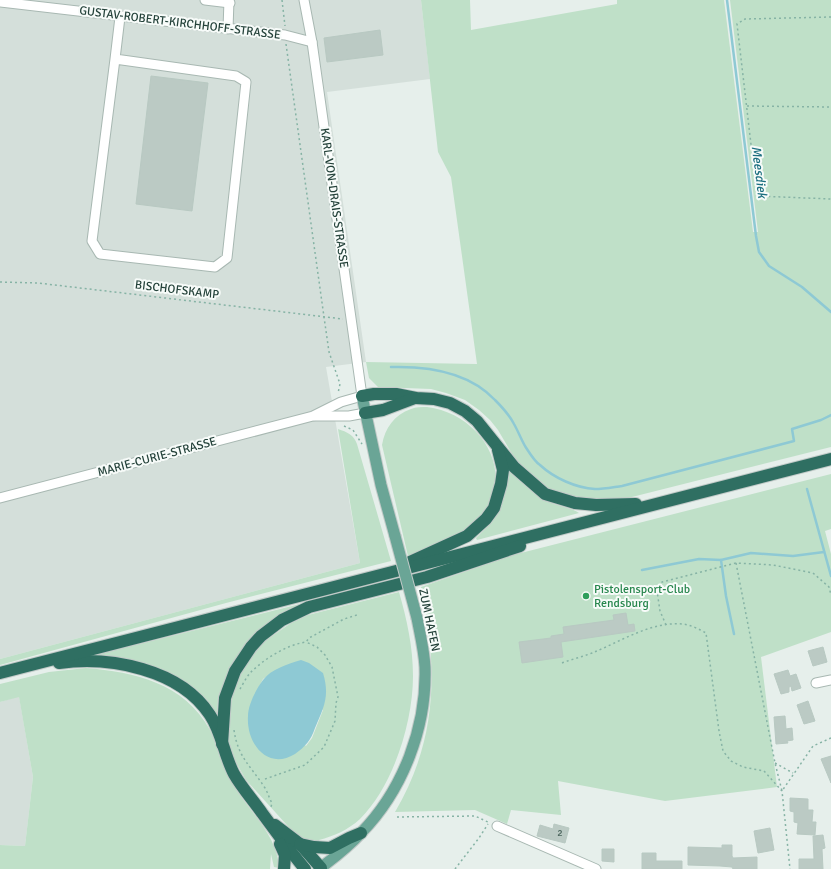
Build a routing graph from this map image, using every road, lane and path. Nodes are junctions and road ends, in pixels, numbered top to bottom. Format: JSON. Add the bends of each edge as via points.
{"nodes":[{"id":1,"x":205,"y":0,"type":"edge"},
{"id":2,"x":282,"y":0,"type":"edge"},
{"id":3,"x":304,"y":0,"type":"edge"},
{"id":4,"x":230,"y":1,"type":"edge"},
{"id":5,"x":0,"y":2,"type":"edge"},
{"id":6,"x":120,"y":16,"type":"junction"},
{"id":7,"x":831,"y":17,"type":"edge"},
{"id":8,"x":228,"y":29,"type":"junction"},
{"id":9,"x":285,"y":35,"type":"junction"},
{"id":10,"x":312,"y":42,"type":"junction"},
{"id":11,"x":115,"y":59,"type":"junction"},
{"id":12,"x":747,"y":106,"type":"junction"},
{"id":13,"x":831,"y":107,"type":"edge"},
{"id":14,"x":831,"y":199,"type":"edge"},
{"id":15,"x":0,"y":282,"type":"edge"},
{"id":16,"x":324,"y":317,"type":"junction"},
{"id":17,"x":351,"y":320,"type":"junction"},
{"id":18,"x":362,"y":396,"type":"junction"},
{"id":19,"x":335,"y":398,"type":"dead end"},
{"id":20,"x":416,"y":398,"type":"junction"},
{"id":21,"x":365,"y":413,"type":"junction"},
{"id":22,"x":313,"y":416,"type":"junction"},
{"id":23,"x":497,"y":447,"type":"junction"},
{"id":24,"x":831,"y":459,"type":"edge"},
{"id":25,"x":0,"y":498,"type":"edge"},
{"id":26,"x":659,"y":503,"type":"junction"},
{"id":27,"x":543,"y":532,"type":"junction"},
{"id":28,"x":736,"y":563,"type":"junction"},
{"id":29,"x":385,"y":574,"type":"junction"},
{"id":30,"x":831,"y":595,"type":"edge"},
{"id":31,"x":357,"y":614,"type":"dead end"},
{"id":32,"x":666,"y":625,"type":"junction"},
{"id":33,"x":306,"y":642,"type":"junction"},
{"id":34,"x":562,"y":663,"type":"dead end"},
{"id":35,"x":2,"y":672,"type":"edge"},
{"id":36,"x":831,"y":680,"type":"edge"},
{"id":37,"x":816,"y":683,"type":"dead end"},
{"id":38,"x":240,"y":690,"type":"dead end"},
{"id":39,"x":234,"y":726,"type":"dead end"},
{"id":40,"x":831,"y":738,"type":"edge"},
{"id":41,"x":222,"y":744,"type":"junction"},
{"id":42,"x":776,"y":763,"type":"junction"},
{"id":43,"x":794,"y":773,"type":"junction"},
{"id":44,"x":265,"y":779,"type":"dead end"},
{"id":45,"x":782,"y":791,"type":"junction"},
{"id":46,"x":268,"y":814,"type":"junction"},
{"id":47,"x":398,"y":817,"type":"dead end"},
{"id":48,"x":493,"y":824,"type":"junction"},
{"id":49,"x":361,"y":833,"type":"junction"},
{"id":50,"x":278,"y":835,"type":"junction"},
{"id":51,"x":300,"y":844,"type":"junction"},
{"id":52,"x":284,"y":869,"type":"edge"},
{"id":53,"x":304,"y":869,"type":"edge"},
{"id":54,"x":320,"y":869,"type":"edge"},
{"id":55,"x":455,"y":869,"type":"edge"},
{"id":56,"x":596,"y":869,"type":"edge"},
{"id":57,"x":790,"y":869,"type":"edge"}],
"edges":[{"from":1,"to":4,"type":"street"},
{"from":2,"to":9,"type":"path"},
{"from":3,"to":10,"type":"street","name":"KARL-VON-DRAIS-STRASSE"},
{"from":4,"to":8,"type":"street"},
{"from":5,"to":6,"type":"street","name":"GUSTAV-ROBERT-KIRCHHOFF-STRASSE"},
{"from":6,"to":8,"type":"street","name":"GUSTAV-ROBERT-KIRCHHOFF-STRASSE"},
{"from":6,"to":11,"type":"street"},
{"from":7,"to":12,"type":"path","via":[[745,20],[737,24]]},
{"from":8,"to":9,"type":"street","name":"GUSTAV-ROBERT-KIRCHHOFF-STRASSE"},
{"from":9,"to":10,"type":"street","name":"GUSTAV-ROBERT-KIRCHHOFF-STRASSE"},
{"from":9,"to":16,"type":"path"},
{"from":10,"to":17,"type":"street","name":"KARL-VON-DRAIS-STRASSE"},
{"from":11,"to":11,"type":"street","via":[[236,76],[246,82],[227,258],[215,268],[100,254],[92,241]]},
{"from":12,"to":13,"type":"path"},
{"from":12,"to":14,"type":"path","via":[[757,196]]},
{"from":15,"to":16,"type":"path","name":"BISCHOFSKAMP","via":[[38,283]]},
{"from":16,"to":17,"type":"path","name":"BISCHOFSKAMP"},
{"from":16,"to":19,"type":"path","via":[[330,352],[340,384]]},
{"from":17,"to":18,"type":"street","name":"KARL-VON-DRAIS-STRASSE"},
{"from":18,"to":20,"type":"highway","via":[[396,394]]},
{"from":18,"to":21,"type":"main road","name":"ZUM HAFEN"},
{"from":18,"to":22,"type":"street","name":"MARIE-CURIE-STRASSE","via":[[341,402]]},
{"from":20,"to":21,"type":"highway","via":[[383,410]]},
{"from":20,"to":23,"type":"highway","via":[[434,399],[465,411],[477,421]]},
{"from":21,"to":22,"type":"street","name":"MARIE-CURIE-STRASSE","via":[[349,416]]},
{"from":21,"to":49,"type":"main road","name":"ZUM HAFEN","bridge":true,"via":[[381,485],[417,618],[425,666],[425,686],[422,713],[407,764],[389,797]]},
{"from":22,"to":25,"type":"street","name":"MARIE-CURIE-STRASSE"},
{"from":23,"to":26,"type":"highway","via":[[514,467],[545,494],[575,503],[596,505]]},
{"from":23,"to":29,"type":"highway","via":[[503,470],[502,484],[494,508],[486,519],[467,536]]},
{"from":24,"to":26,"type":"highway"},
{"from":26,"to":27,"type":"highway"},
{"from":27,"to":29,"type":"highway"},
{"from":27,"to":41,"type":"highway","via":[[520,546],[427,576],[309,607],[282,620],[256,642],[235,671],[225,698]]},
{"from":28,"to":30,"type":"path","via":[[773,565],[813,573],[829,587]]},
{"from":28,"to":32,"type":"path","via":[[662,582],[657,591],[660,611]]},
{"from":28,"to":42,"type":"path"},
{"from":29,"to":35,"type":"highway"},
{"from":31,"to":33,"type":"path","via":[[309,638]]},
{"from":32,"to":34,"type":"path","via":[[639,632]]},
{"from":32,"to":45,"type":"path","via":[[683,624],[706,633],[723,751],[731,761],[743,767],[764,771]]},
{"from":33,"to":38,"type":"path","via":[[280,652],[259,665],[249,674]]},
{"from":33,"to":44,"type":"path","via":[[317,647],[332,667],[338,697],[336,721],[324,747],[305,765]]},
{"from":35,"to":41,"type":"highway","via":[[65,662],[96,661],[150,672],[182,688],[202,704],[217,727]]},
{"from":36,"to":37,"type":"street"},
{"from":39,"to":46,"type":"path","via":[[235,739],[245,762],[272,803]]},
{"from":40,"to":43,"type":"path","via":[[813,746]]},
{"from":41,"to":46,"type":"highway","via":[[234,774]]},
{"from":42,"to":43,"type":"path"},
{"from":42,"to":45,"type":"path"},
{"from":43,"to":45,"type":"path"},
{"from":45,"to":57,"type":"path"},
{"from":46,"to":50,"type":"highway"},
{"from":46,"to":51,"type":"highway"},
{"from":47,"to":48,"type":"path","via":[[476,816]]},
{"from":48,"to":55,"type":"path"},
{"from":48,"to":56,"type":"street"},
{"from":49,"to":51,"type":"highway","via":[[330,848]]},
{"from":49,"to":54,"type":"main road","name":"ZUM HAFEN"},
{"from":50,"to":52,"type":"highway","via":[[285,855]]},
{"from":50,"to":53,"type":"highway"},
{"from":51,"to":54,"type":"highway"}]}
